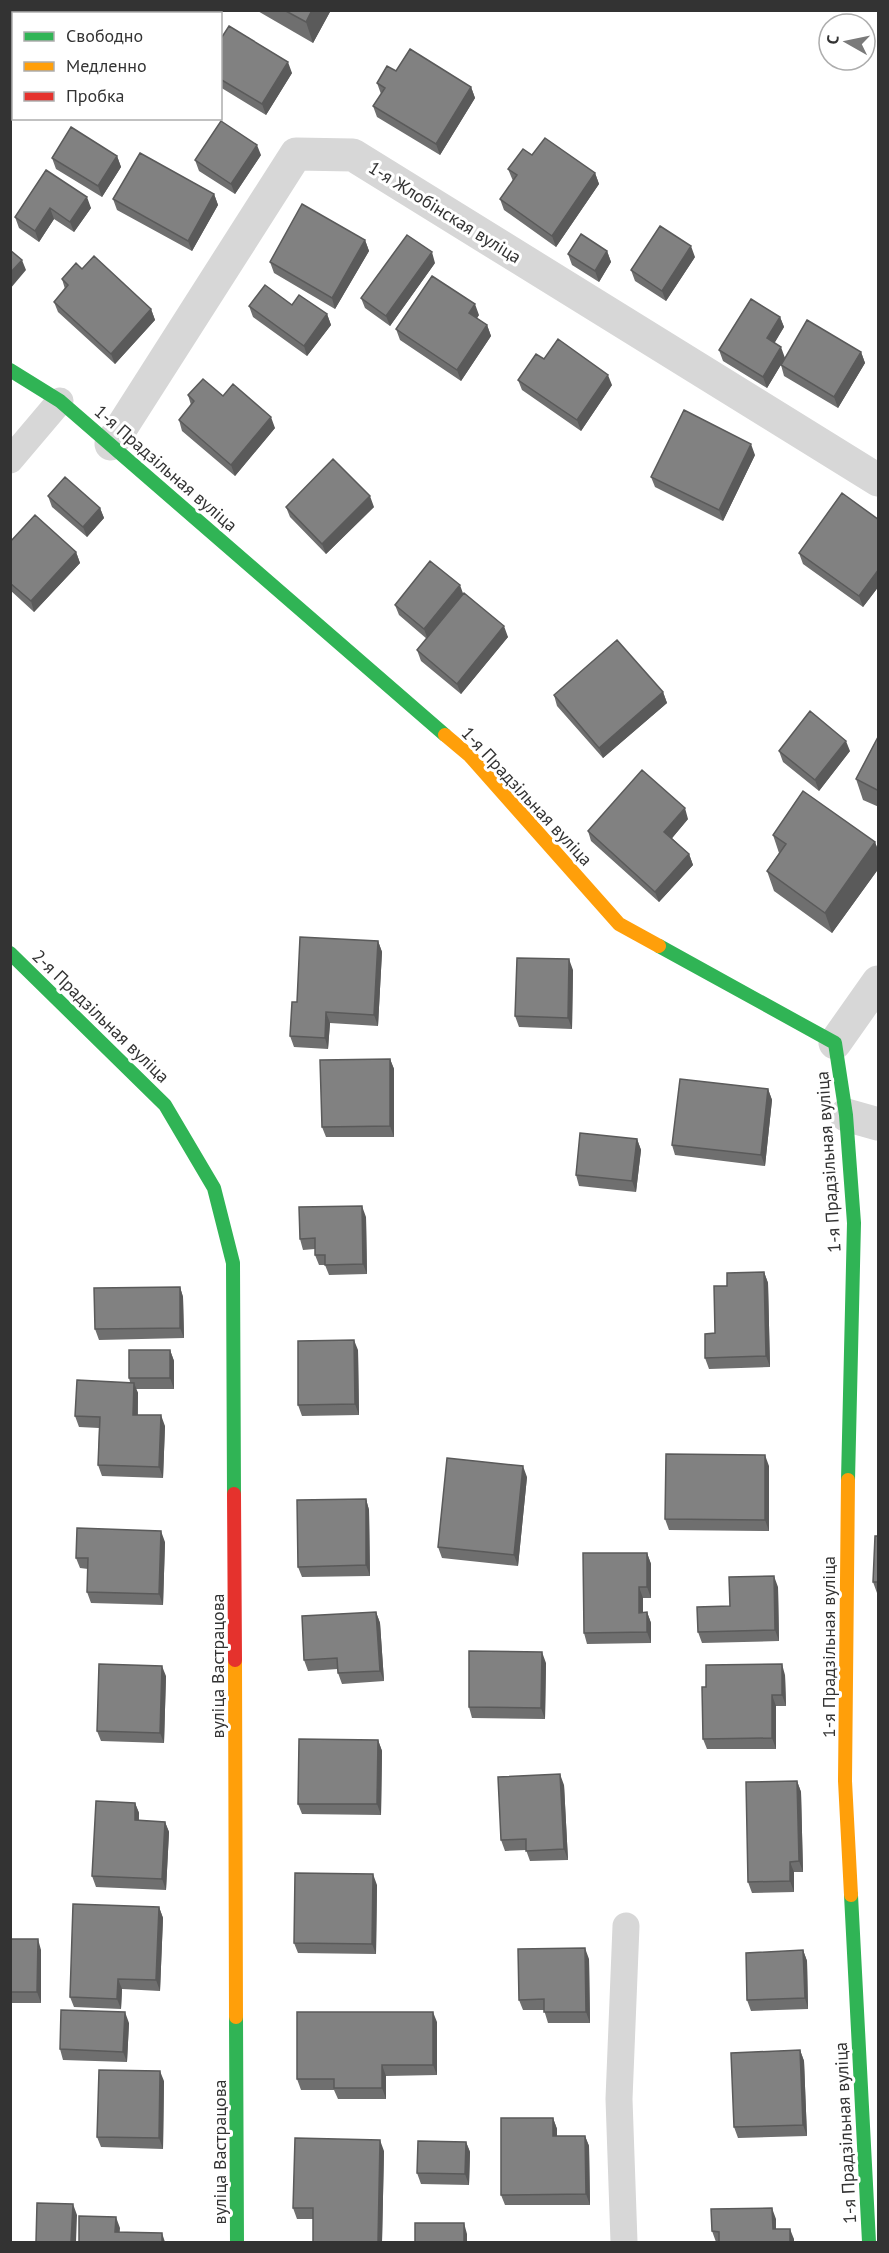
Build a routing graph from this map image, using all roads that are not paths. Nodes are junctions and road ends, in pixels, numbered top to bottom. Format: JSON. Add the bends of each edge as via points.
{"nodes":[{"id":1,"x":10,"y":370,"type":"edge"},
{"id":2,"x":60,"y":401,"type":"junction"},
{"id":3,"x":111,"y":444,"type":"junction"},
{"id":4,"x":10,"y":460,"type":"edge"},
{"id":5,"x":879,"y":480,"type":"edge"},
{"id":6,"x":10,"y":953,"type":"edge"},
{"id":7,"x":879,"y":982,"type":"edge"},
{"id":8,"x":835,"y":1043,"type":"junction"},
{"id":9,"x":165,"y":1105,"type":"joint"},
{"id":10,"x":846,"y":1115,"type":"junction"},
{"id":11,"x":879,"y":1124,"type":"edge"},
{"id":12,"x":626,"y":1926,"type":"dead end"},
{"id":13,"x":237,"y":2242,"type":"edge"},
{"id":14,"x":624,"y":2242,"type":"edge"},
{"id":15,"x":869,"y":2242,"type":"edge"}],
"edges":[{"from":1,"to":2,"type":"street","name":"1-я Прадзільная вуліца"},
{"from":2,"to":3,"type":"street","name":"1-я Прадзільная вуліца"},
{"from":2,"to":4,"type":"lane"},
{"from":3,"to":5,"type":"street","name":"1-я Жлобінская вуліца","via":[[296,154],[353,155]]},
{"from":3,"to":8,"type":"street","name":"1-я Прадзільная вуліца","via":[[470,756],[620,924]]},
{"from":6,"to":9,"type":"street","name":"2-я Прадзільная вуліца"},
{"from":7,"to":8,"type":"street"},
{"from":8,"to":10,"type":"street","name":"1-я Прадзільная вуліца"},
{"from":9,"to":13,"type":"street","name":"вуліца Вастрацова","via":[[214,1188],[233,1263]]},
{"from":10,"to":11,"type":"street"},
{"from":10,"to":15,"type":"street","name":"1-я Прадзільная вуліца","via":[[854,1223],[845,1781]]},
{"from":12,"to":14,"type":"lane","via":[[619,2099]]}]}
